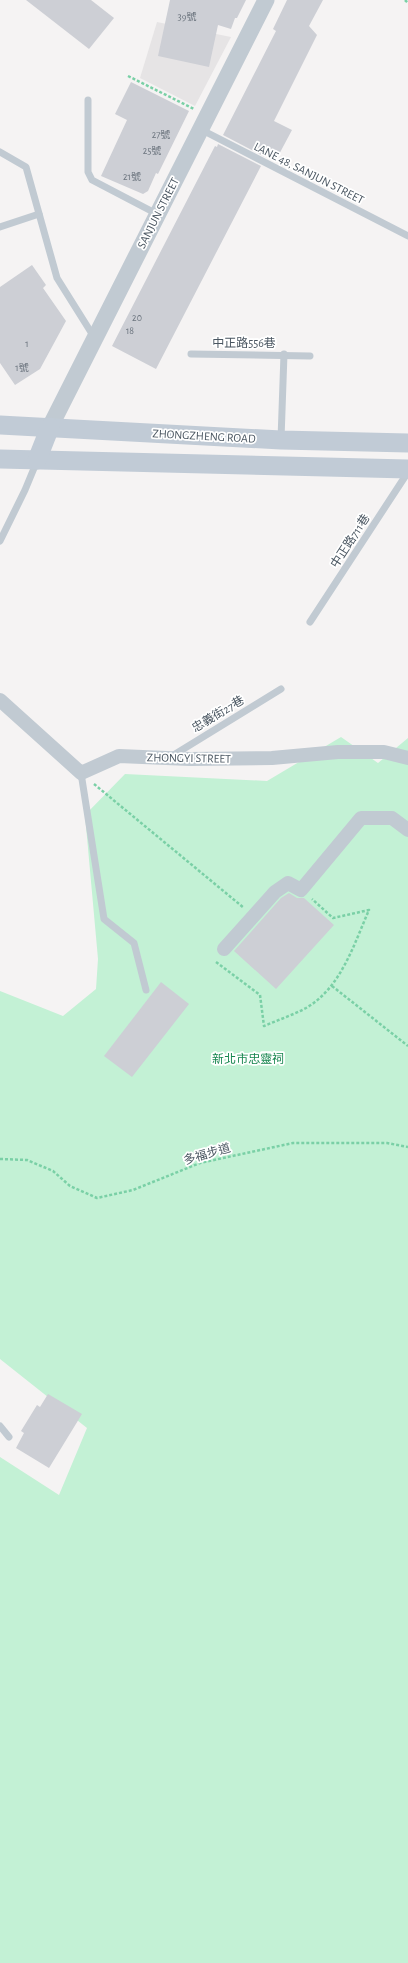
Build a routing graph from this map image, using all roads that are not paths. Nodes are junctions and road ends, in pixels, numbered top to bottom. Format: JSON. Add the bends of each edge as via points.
{"nodes":[{"id":1,"x":266,"y":0,"type":"edge"},
{"id":2,"x":88,"y":100,"type":"dead end"},
{"id":3,"x":204,"y":122,"type":"junction"},
{"id":4,"x":0,"y":152,"type":"edge"},
{"id":5,"x":39,"y":214,"type":"junction"},
{"id":6,"x":157,"y":214,"type":"junction"},
{"id":7,"x":0,"y":227,"type":"edge"},
{"id":8,"x":408,"y":236,"type":"edge"},
{"id":9,"x":94,"y":337,"type":"junction"},
{"id":10,"x":191,"y":354,"type":"dead end"},
{"id":11,"x":284,"y":354,"type":"junction"},
{"id":12,"x":310,"y":356,"type":"dead end"},
{"id":13,"x":0,"y":425,"type":"edge"},
{"id":14,"x":50,"y":427,"type":"junction"},
{"id":15,"x":281,"y":440,"type":"junction"},
{"id":16,"x":408,"y":443,"type":"edge"},
{"id":17,"x":0,"y":459,"type":"edge"},
{"id":18,"x":37,"y":460,"type":"junction"},
{"id":19,"x":408,"y":470,"type":"edge"},
{"id":20,"x":0,"y":541,"type":"edge"},
{"id":21,"x":310,"y":622,"type":"dead end"},
{"id":22,"x":280,"y":689,"type":"dead end"},
{"id":23,"x":0,"y":700,"type":"edge"},
{"id":24,"x":168,"y":758,"type":"junction"},
{"id":25,"x":408,"y":758,"type":"edge"},
{"id":26,"x":81,"y":773,"type":"junction"},
{"id":27,"x":408,"y":830,"type":"edge"},
{"id":28,"x":224,"y":949,"type":"road end"},
{"id":29,"x":146,"y":990,"type":"dead end"},
{"id":30,"x":0,"y":1426,"type":"edge"},
{"id":31,"x":9,"y":1438,"type":"dead end"}],
"edges":[{"from":1,"to":3,"type":"street","name":"SANJUN STREET"},
{"from":2,"to":6,"type":"lane","via":[[88,172],[92,180]]},
{"from":3,"to":6,"type":"street","name":"SANJUN STREET"},
{"from":3,"to":8,"type":"lane","name":"LANE 48, SANJUN STREET"},
{"from":4,"to":5,"type":"lane","via":[[26,167]]},
{"from":5,"to":7,"type":"lane"},
{"from":5,"to":9,"type":"lane","via":[[57,278]]},
{"from":6,"to":9,"type":"street","name":"SANJUN STREET"},
{"from":9,"to":14,"type":"street","name":"SANJUN STREET"},
{"from":10,"to":11,"type":"lane","name":"中正路556巷"},
{"from":11,"to":12,"type":"lane"},
{"from":11,"to":15,"type":"lane","name":"中正路556巷"},
{"from":13,"to":14,"type":"main road","name":"ZHONGZHENG ROAD"},
{"from":14,"to":15,"type":"main road","name":"ZHONGZHENG ROAD"},
{"from":14,"to":18,"type":"main road"},
{"from":15,"to":16,"type":"main road","name":"ZHONGZHENG ROAD"},
{"from":17,"to":18,"type":"main road"},
{"from":18,"to":19,"type":"main road"},
{"from":18,"to":20,"type":"lane"},
{"from":19,"to":21,"type":"lane","name":"中正路711巷"},
{"from":22,"to":24,"type":"lane","name":"忠義街27巷"},
{"from":23,"to":26,"type":"street"},
{"from":24,"to":25,"type":"street","name":"ZHONGYI STREET","via":[[272,758],[338,752],[384,752]]},
{"from":24,"to":26,"type":"street","name":"ZHONGYI STREET","via":[[119,756]]},
{"from":26,"to":29,"type":"lane","via":[[104,919],[134,943]]},
{"from":27,"to":28,"type":"street","via":[[392,818],[361,818],[301,890],[288,883],[275,892]]},
{"from":30,"to":31,"type":"lane"}]}
